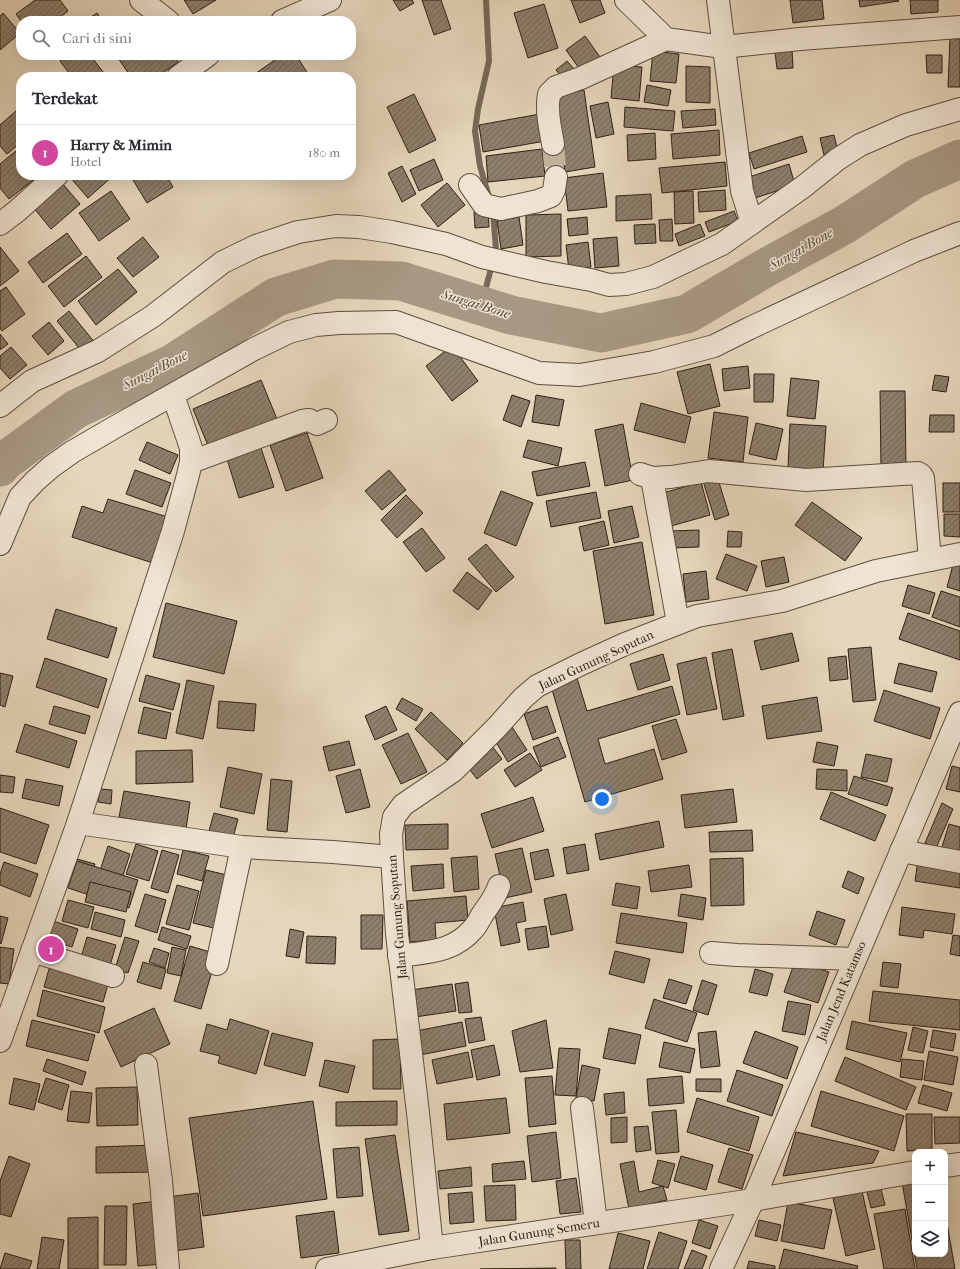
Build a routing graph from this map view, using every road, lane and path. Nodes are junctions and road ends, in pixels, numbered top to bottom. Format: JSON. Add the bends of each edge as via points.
{"nodes":[{"id":1,"x":141,"y":0,"type":"edge"},
{"id":2,"x":626,"y":0,"type":"edge"},
{"id":3,"x":718,"y":0,"type":"edge"},
{"id":4,"x":325,"y":1,"type":"edge"},
{"id":5,"x":162,"y":16,"type":"edge"},
{"id":6,"x":293,"y":16,"type":"edge"},
{"id":7,"x":960,"y":27,"type":"edge"},
{"id":8,"x":666,"y":39,"type":"junction"},
{"id":9,"x":723,"y":47,"type":"junction"},
{"id":10,"x":201,"y":60,"type":"edge"},
{"id":11,"x":185,"y":72,"type":"edge"},
{"id":12,"x":960,"y":109,"type":"edge"},
{"id":13,"x":552,"y":144,"type":"tunnel mouth"},
{"id":14,"x":556,"y":177,"type":"tunnel mouth"},
{"id":15,"x":51,"y":180,"type":"edge"},
{"id":16,"x":470,"y":185,"type":"dead end"},
{"id":17,"x":752,"y":223,"type":"junction"},
{"id":18,"x":0,"y":224,"type":"edge"},
{"id":19,"x":960,"y":233,"type":"edge"},
{"id":20,"x":172,"y":394,"type":"junction"},
{"id":21,"x":0,"y":406,"type":"edge"},
{"id":22,"x":326,"y":420,"type":"dead end"},
{"id":23,"x":191,"y":462,"type":"junction"},
{"id":24,"x":0,"y":544,"type":"edge"},
{"id":25,"x":960,"y":554,"type":"edge"},
{"id":26,"x":930,"y":560,"type":"junction"},
{"id":27,"x":678,"y":623,"type":"junction"},
{"id":28,"x":960,"y":713,"type":"edge"},
{"id":29,"x":78,"y":822,"type":"junction"},
{"id":30,"x":242,"y":847,"type":"junction"},
{"id":31,"x":901,"y":851,"type":"junction"},
{"id":32,"x":392,"y":857,"type":"junction"},
{"id":33,"x":960,"y":862,"type":"edge"},
{"id":34,"x":499,"y":886,"type":"dead end"},
{"id":35,"x":32,"y":951,"type":"junction"},
{"id":36,"x":711,"y":953,"type":"dead end"},
{"id":37,"x":399,"y":956,"type":"junction"},
{"id":38,"x":855,"y":959,"type":"junction"},
{"id":39,"x":217,"y":964,"type":"dead end"},
{"id":40,"x":113,"y":976,"type":"dead end"},
{"id":41,"x":1,"y":1037,"type":"edge"},
{"id":42,"x":146,"y":1065,"type":"dead end"},
{"id":43,"x":582,"y":1108,"type":"dead end"},
{"id":44,"x":960,"y":1164,"type":"edge"},
{"id":45,"x":948,"y":1166,"type":"edge"},
{"id":46,"x":912,"y":1173,"type":"edge"},
{"id":47,"x":753,"y":1200,"type":"junction"},
{"id":48,"x":596,"y":1223,"type":"junction"},
{"id":49,"x":432,"y":1248,"type":"junction"},
{"id":50,"x":168,"y":1269,"type":"edge"},
{"id":51,"x":327,"y":1269,"type":"edge"},
{"id":52,"x":721,"y":1269,"type":"edge"}],
"edges":[{"from":1,"to":5,"type":"street"},
{"from":2,"to":8,"type":"street"},
{"from":3,"to":9,"type":"street"},
{"from":4,"to":6,"type":"street"},
{"from":7,"to":9,"type":"street"},
{"from":8,"to":9,"type":"street"},
{"from":8,"to":13,"type":"street","via":[[556,87],[549,94],[548,103]]},
{"from":9,"to":17,"type":"street","via":[[742,191]]},
{"from":10,"to":11,"type":"street"},
{"from":12,"to":17,"type":"street","via":[[906,126],[860,145]]},
{"from":14,"to":16,"type":"street","via":[[551,196],[538,201],[492,207]]},
{"from":15,"to":18,"type":"street"},
{"from":17,"to":21,"type":"street","via":[[722,244],[653,277],[626,284],[609,284],[504,262],[446,244],[392,232],[336,226],[298,232],[256,246],[223,262],[153,316],[98,351],[32,381]]},
{"from":19,"to":20,"type":"street","via":[[907,255],[714,346],[654,362],[580,375],[539,373],[396,322],[339,323],[316,325],[289,332]]},
{"from":20,"to":23,"type":"street","via":[[191,448]]},
{"from":20,"to":24,"type":"street","via":[[72,452],[35,481],[20,497]]},
{"from":22,"to":23,"type":"street","via":[[316,424],[309,420],[302,422]]},
{"from":23,"to":29,"type":"street","via":[[173,531]]},
{"from":25,"to":26,"type":"street","name":"Jalan Gunung Soputan"},
{"from":26,"to":27,"type":"street","name":"Jalan Gunung Soputan","via":[[876,571],[782,600],[697,616]]},
{"from":26,"to":27,"type":"street","via":[[923,478],[918,473],[806,480],[709,471],[671,477],[646,476]]},
{"from":27,"to":32,"type":"street","name":"Jalan Gunung Soputan","via":[[579,665],[537,686],[522,698],[453,771],[403,805],[394,817],[391,834]]},
{"from":28,"to":31,"type":"street","name":"Jalan Jend Katamso"},
{"from":29,"to":30,"type":"street"},
{"from":29,"to":35,"type":"street"},
{"from":30,"to":32,"type":"street"},
{"from":30,"to":39,"type":"street"},
{"from":31,"to":33,"type":"street"},
{"from":31,"to":38,"type":"street","name":"Jalan Jend Katamso"},
{"from":32,"to":37,"type":"street","name":"Jalan Gunung Soputan"},
{"from":34,"to":37,"type":"street","via":[[474,929],[450,947],[435,952]]},
{"from":35,"to":40,"type":"street"},
{"from":35,"to":41,"type":"street"},
{"from":36,"to":38,"type":"street"},
{"from":37,"to":49,"type":"street","name":"Jalan Gunung Soputan"},
{"from":38,"to":47,"type":"street","name":"Jalan Jend Katamso"},
{"from":42,"to":50,"type":"street","via":[[161,1181]]},
{"from":43,"to":48,"type":"street"},
{"from":44,"to":45,"type":"street"},
{"from":46,"to":47,"type":"street","name":"Jalan Gunung Semeru"},
{"from":47,"to":48,"type":"street","name":"Jalan Gunung Semeru"},
{"from":47,"to":52,"type":"street","name":"Jalan Jend Katamso"},
{"from":48,"to":49,"type":"street","name":"Jalan Gunung Semeru"},
{"from":49,"to":51,"type":"street","name":"Jalan Gunung Semeru"}]}
